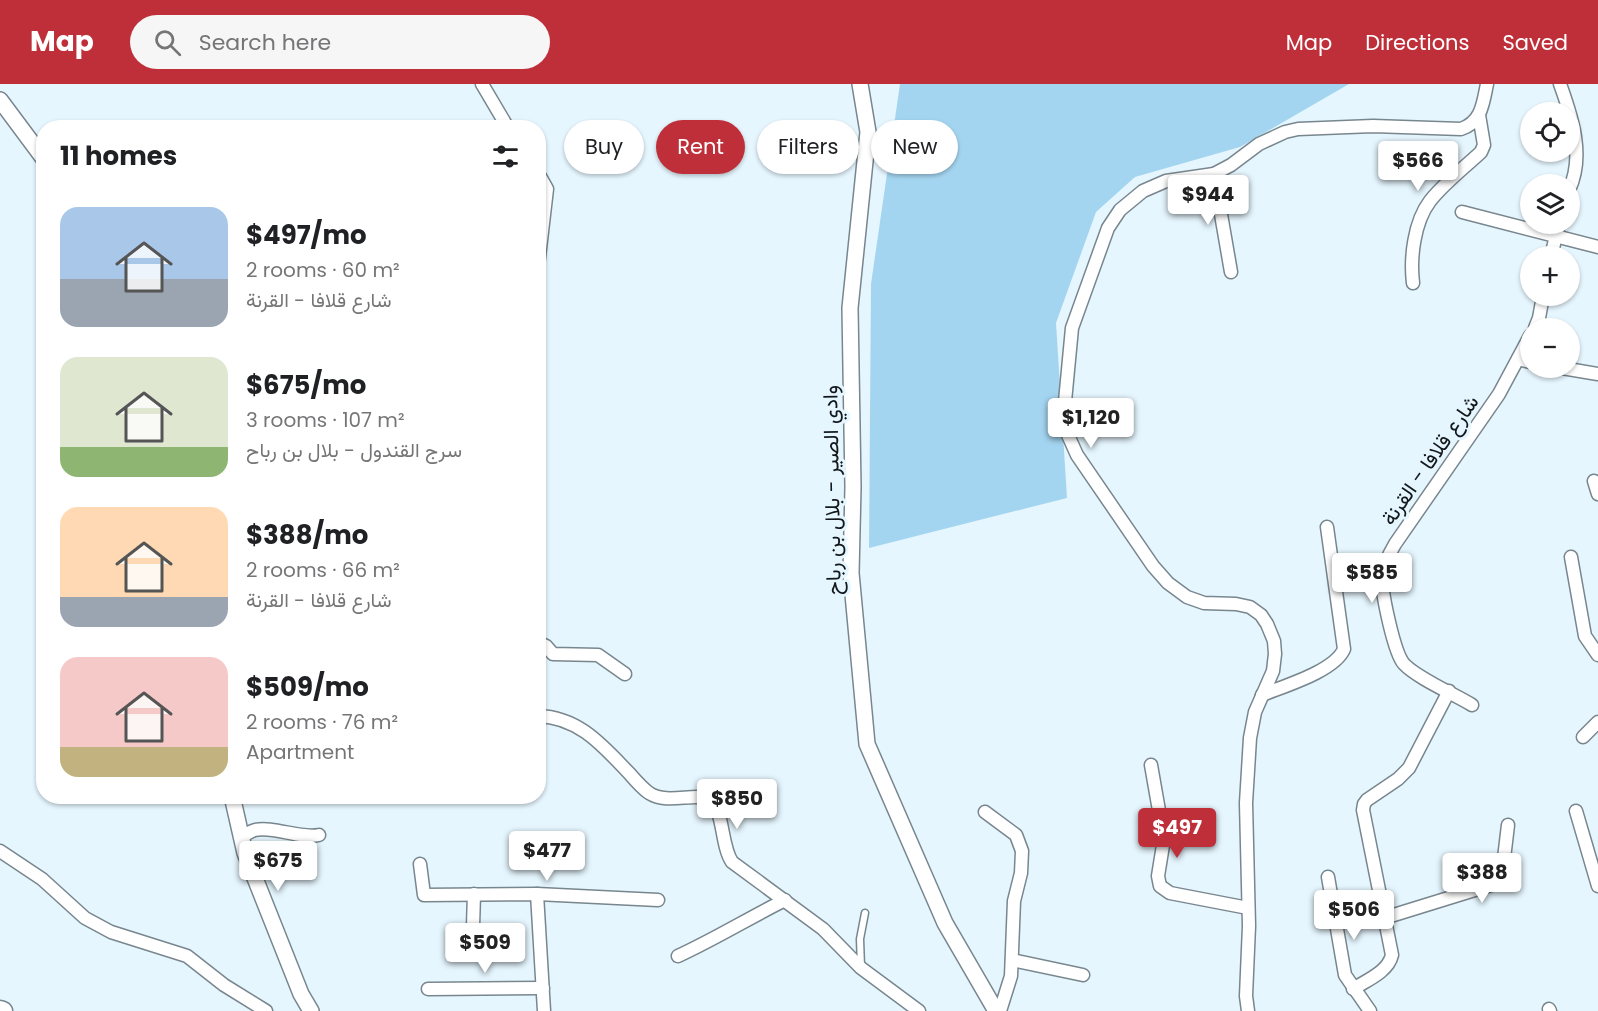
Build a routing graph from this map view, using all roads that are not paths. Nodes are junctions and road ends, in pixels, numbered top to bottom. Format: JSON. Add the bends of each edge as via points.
{"nodes":[{"id":1,"x":482,"y":84,"type":"edge"},
{"id":2,"x":860,"y":84,"type":"edge"},
{"id":3,"x":1487,"y":84,"type":"edge"},
{"id":4,"x":1560,"y":84,"type":"edge"},
{"id":5,"x":0,"y":100,"type":"edge"},
{"id":6,"x":1479,"y":115,"type":"junction"},
{"id":7,"x":503,"y":120,"type":"edge"},
{"id":8,"x":36,"y":142,"type":"edge"},
{"id":9,"x":1214,"y":174,"type":"junction"},
{"id":10,"x":1574,"y":174,"type":"edge"},
{"id":11,"x":1462,"y":212,"type":"dead end"},
{"id":12,"x":1520,"y":222,"type":"edge"},
{"id":13,"x":1568,"y":234,"type":"edge"},
{"id":14,"x":1598,"y":247,"type":"edge"},
{"id":15,"x":1231,"y":272,"type":"dead end"},
{"id":16,"x":1413,"y":283,"type":"dead end"},
{"id":17,"x":1520,"y":366,"type":"edge"},
{"id":18,"x":1580,"y":371,"type":"edge"},
{"id":19,"x":1598,"y":374,"type":"edge"},
{"id":20,"x":1594,"y":481,"type":"dead end"},
{"id":21,"x":1598,"y":494,"type":"edge"},
{"id":22,"x":1327,"y":527,"type":"dead end"},
{"id":23,"x":1571,"y":557,"type":"dead end"},
{"id":24,"x":546,"y":646,"type":"edge"},
{"id":25,"x":1598,"y":655,"type":"edge"},
{"id":26,"x":625,"y":674,"type":"dead end"},
{"id":27,"x":1449,"y":691,"type":"junction"},
{"id":28,"x":1262,"y":695,"type":"junction"},
{"id":29,"x":1472,"y":705,"type":"dead end"},
{"id":30,"x":546,"y":718,"type":"edge"},
{"id":31,"x":1598,"y":722,"type":"edge"},
{"id":32,"x":1583,"y":736,"type":"dead end"},
{"id":33,"x":1151,"y":765,"type":"dead end"},
{"id":34,"x":234,"y":804,"type":"edge"},
{"id":35,"x":1576,"y":811,"type":"dead end"},
{"id":36,"x":985,"y":812,"type":"dead end"},
{"id":37,"x":1509,"y":825,"type":"dead end"},
{"id":38,"x":319,"y":834,"type":"dead end"},
{"id":39,"x":242,"y":837,"type":"junction"},
{"id":40,"x":0,"y":851,"type":"edge"},
{"id":41,"x":1594,"y":856,"type":"edge"},
{"id":42,"x":420,"y":864,"type":"dead end"},
{"id":43,"x":1328,"y":877,"type":"dead end"},
{"id":44,"x":1598,"y":886,"type":"edge"},
{"id":45,"x":474,"y":894,"type":"junction"},
{"id":46,"x":537,"y":894,"type":"junction"},
{"id":47,"x":658,"y":900,"type":"dead end"},
{"id":48,"x":785,"y":900,"type":"junction"},
{"id":49,"x":1248,"y":908,"type":"junction"},
{"id":50,"x":865,"y":913,"type":"dead end"},
{"id":51,"x":1384,"y":918,"type":"junction"},
{"id":52,"x":473,"y":926,"type":"dead end"},
{"id":53,"x":678,"y":956,"type":"dead end"},
{"id":54,"x":1012,"y":960,"type":"junction"},
{"id":55,"x":861,"y":968,"type":"junction"},
{"id":56,"x":1083,"y":975,"type":"dead end"},
{"id":57,"x":543,"y":988,"type":"junction"},
{"id":58,"x":428,"y":989,"type":"dead end"},
{"id":59,"x":1353,"y":989,"type":"junction"},
{"id":60,"x":301,"y":994,"type":"junction"},
{"id":61,"x":266,"y":1011,"type":"edge"},
{"id":62,"x":305,"y":1011,"type":"edge"},
{"id":63,"x":311,"y":1011,"type":"edge"},
{"id":64,"x":544,"y":1011,"type":"edge"},
{"id":65,"x":919,"y":1011,"type":"edge"},
{"id":66,"x":998,"y":1011,"type":"edge"},
{"id":67,"x":1248,"y":1011,"type":"edge"},
{"id":68,"x":1370,"y":1011,"type":"edge"}],
"edges":[{"from":1,"to":7,"type":"street"},
{"from":2,"to":66,"type":"street","name":"وادي الصير - بلال بن رباح","via":[[868,132],[850,308],[851,573],[867,744],[945,923]]},
{"from":3,"to":6,"type":"street"},
{"from":4,"to":10,"type":"street","via":[[1576,137]]},
{"from":5,"to":8,"type":"street"},
{"from":6,"to":9,"type":"street","via":[[1470,125],[1456,130],[1373,126],[1300,129],[1259,144]]},
{"from":6,"to":16,"type":"street","via":[[1484,144],[1481,152],[1430,201],[1422,214],[1412,250]]},
{"from":9,"to":15,"type":"street"},
{"from":9,"to":28,"type":"street","via":[[1154,186],[1127,202],[1113,219],[1072,327],[1065,423],[1077,455],[1168,583],[1187,597],[1204,603],[1250,607],[1268,624],[1275,654],[1272,675]]},
{"from":11,"to":12,"type":"street"},
{"from":13,"to":14,"type":"street"},
{"from":17,"to":27,"type":"street","name":"شارع قلافا - القرنة","via":[[1395,544],[1384,568],[1382,579],[1399,657],[1411,670]]},
{"from":18,"to":19,"type":"street"},
{"from":20,"to":21,"type":"street"},
{"from":22,"to":28,"type":"street","via":[[1344,649],[1330,666]]},
{"from":23,"to":25,"type":"street","via":[[1582,626],[1589,645]]},
{"from":24,"to":26,"type":"street","via":[[553,654],[598,655]]},
{"from":27,"to":29,"type":"street","name":"شارع قلافا - القرنة"},
{"from":27,"to":51,"type":"street","via":[[1409,768],[1364,804]]},
{"from":28,"to":49,"type":"street","via":[[1252,725],[1246,803]]},
{"from":30,"to":48,"type":"street","via":[[569,722],[588,732],[652,795],[711,800],[732,862]]},
{"from":31,"to":32,"type":"street"},
{"from":33,"to":49,"type":"street","via":[[1164,838],[1160,886],[1170,893]]},
{"from":34,"to":39,"type":"street"},
{"from":35,"to":41,"type":"street"},
{"from":36,"to":54,"type":"street","via":[[1016,835],[1022,851],[1014,901]]},
{"from":37,"to":51,"type":"street","via":[[1502,872],[1494,884]]},
{"from":38,"to":39,"type":"street","via":[[310,837],[256,830]]},
{"from":39,"to":60,"type":"street"},
{"from":40,"to":61,"type":"street","via":[[42,879],[85,918],[111,932],[187,956]]},
{"from":41,"to":44,"type":"street"},
{"from":42,"to":45,"type":"street","via":[[424,895]]},
{"from":43,"to":59,"type":"street","via":[[1345,975]]},
{"from":45,"to":46,"type":"street"},
{"from":45,"to":52,"type":"street"},
{"from":46,"to":47,"type":"street"},
{"from":46,"to":57,"type":"street"},
{"from":48,"to":53,"type":"street"},
{"from":48,"to":55,"type":"street","via":[[823,929]]},
{"from":49,"to":67,"type":"street"},
{"from":50,"to":55,"type":"lane","via":[[860,939]]},
{"from":51,"to":59,"type":"street","via":[[1392,952],[1389,964]]},
{"from":54,"to":56,"type":"street"},
{"from":54,"to":66,"type":"street","via":[[1011,976]]},
{"from":55,"to":65,"type":"street"},
{"from":57,"to":58,"type":"street"},
{"from":57,"to":64,"type":"street"},
{"from":59,"to":68,"type":"street"},
{"from":60,"to":62,"type":"street"},
{"from":60,"to":63,"type":"street"}]}
